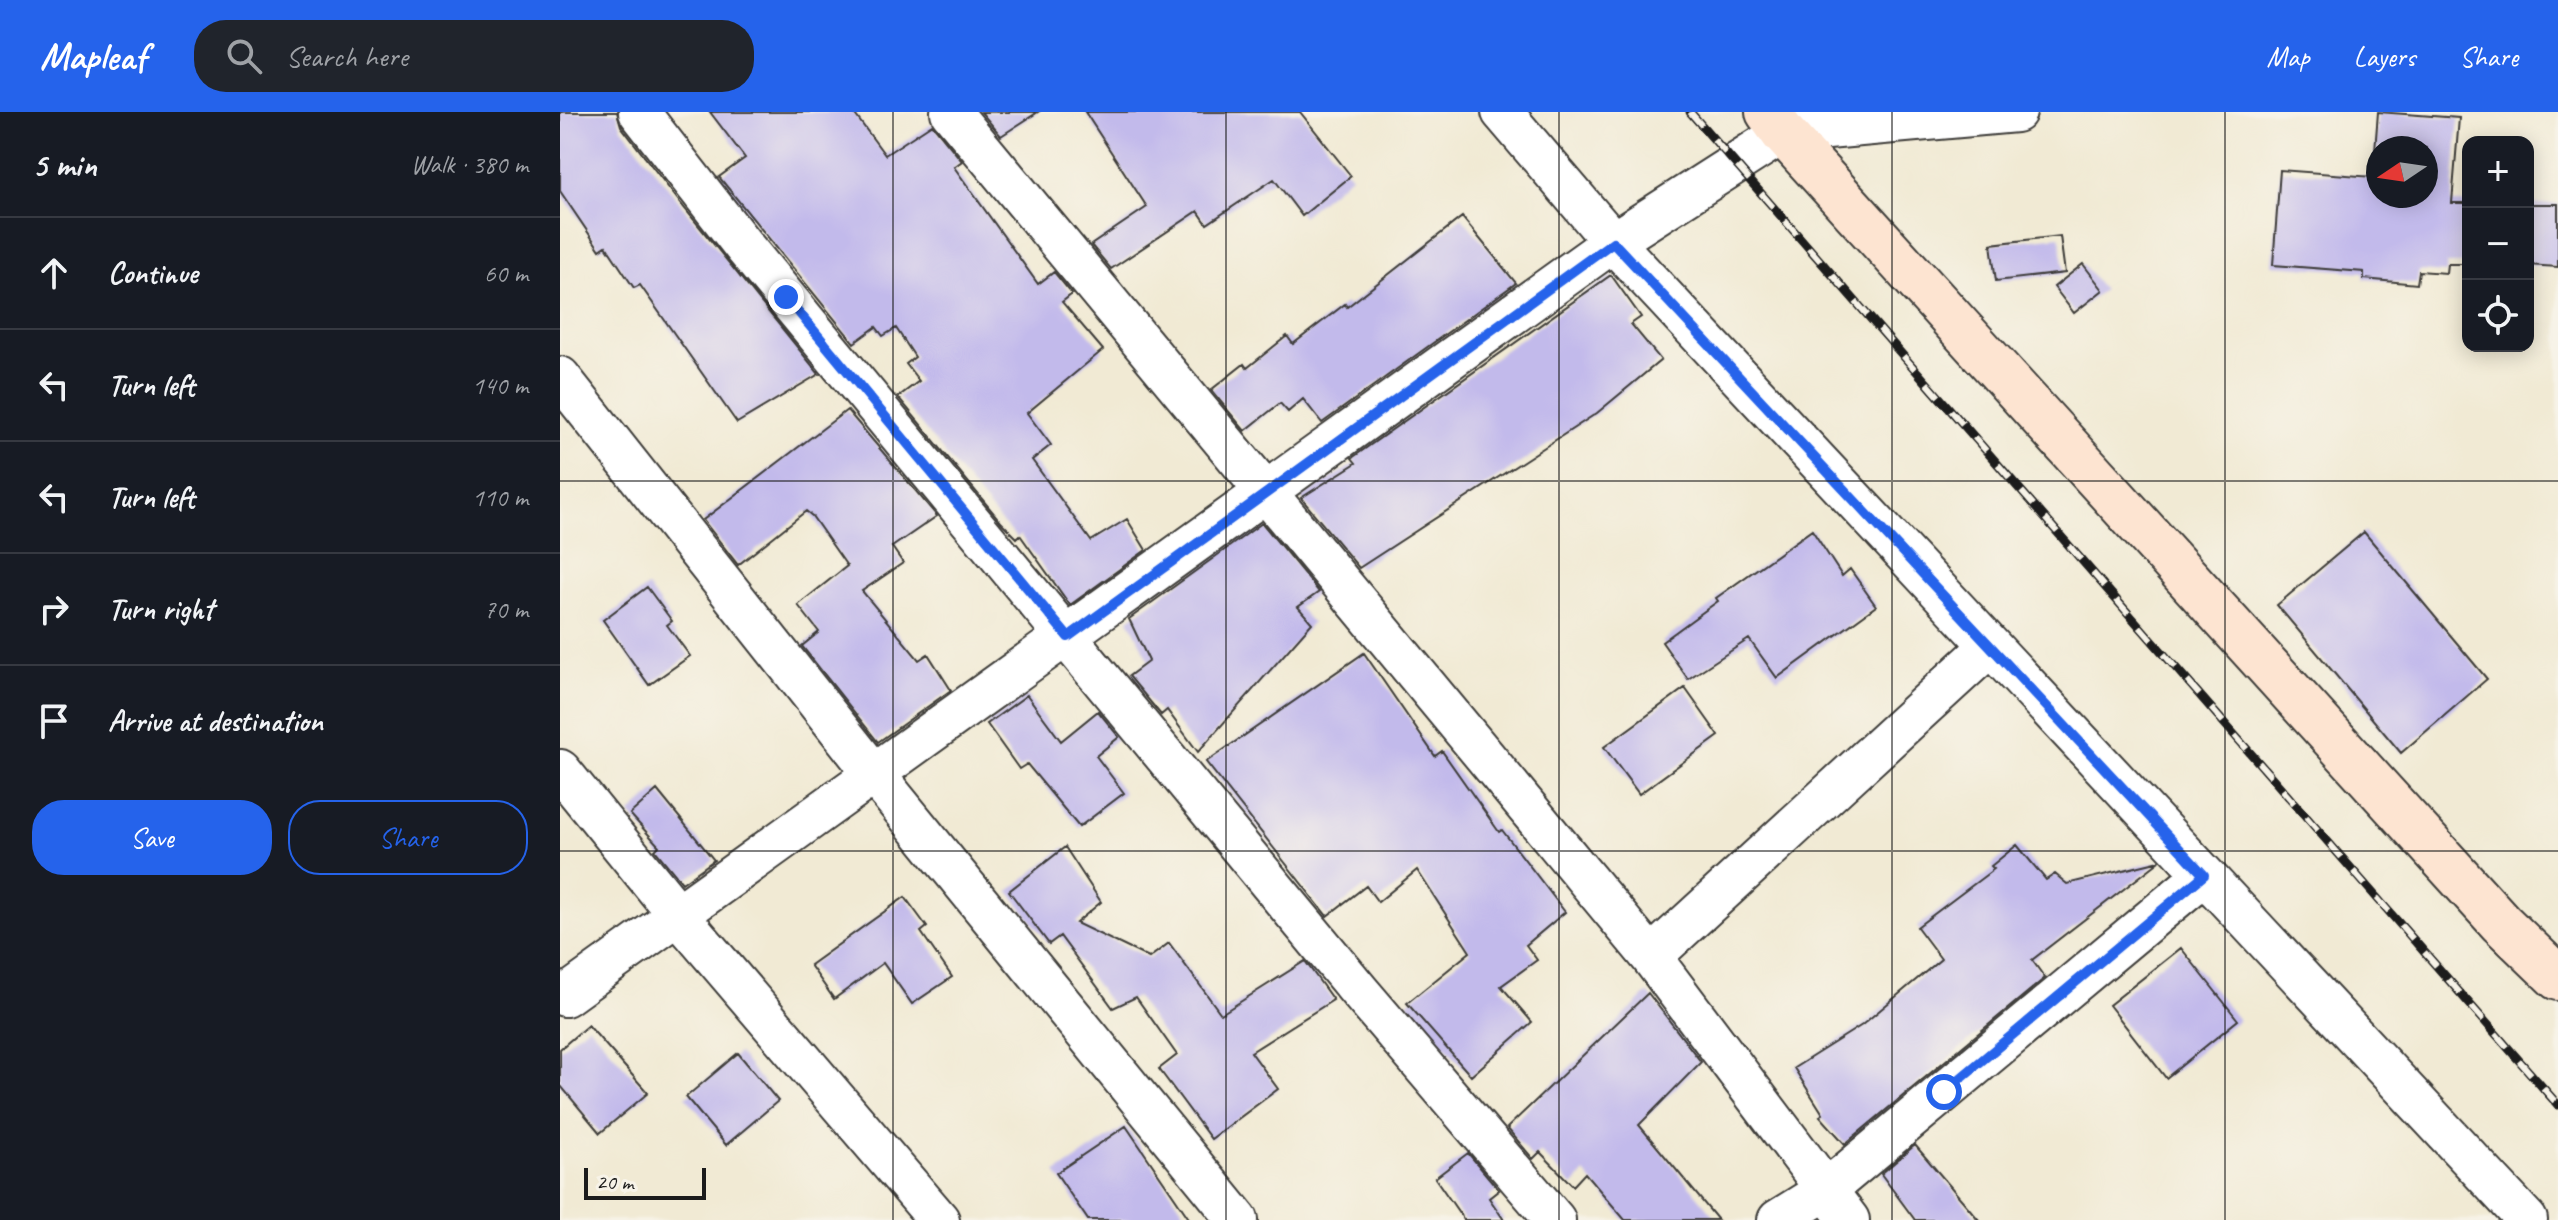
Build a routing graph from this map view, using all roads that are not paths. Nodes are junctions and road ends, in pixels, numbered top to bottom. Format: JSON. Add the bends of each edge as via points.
{"nodes":[{"id":1,"x":639,"y":112,"type":"edge"},
{"id":2,"x":951,"y":112,"type":"edge"},
{"id":3,"x":1502,"y":112,"type":"edge"},
{"id":4,"x":2016,"y":112,"type":"edge"},
{"id":5,"x":1776,"y":122,"type":"edge"},
{"id":6,"x":1613,"y":242,"type":"junction"},
{"id":7,"x":560,"y":377,"type":"edge"},
{"id":8,"x":1265,"y":493,"type":"junction"},
{"id":9,"x":1068,"y":637,"type":"junction"},
{"id":10,"x":1990,"y":646,"type":"junction"},
{"id":11,"x":560,"y":770,"type":"edge"},
{"id":12,"x":875,"y":775,"type":"junction"},
{"id":13,"x":2204,"y":875,"type":"junction"},
{"id":14,"x":679,"y":916,"type":"junction"},
{"id":15,"x":1651,"y":957,"type":"junction"},
{"id":16,"x":2558,"y":978,"type":"edge"},
{"id":17,"x":565,"y":996,"type":"dead end"},
{"id":18,"x":1838,"y":1205,"type":"edge"},
{"id":19,"x":939,"y":1220,"type":"edge"},
{"id":20,"x":1238,"y":1220,"type":"edge"},
{"id":21,"x":1555,"y":1220,"type":"edge"},
{"id":22,"x":1778,"y":1220,"type":"edge"},
{"id":23,"x":2527,"y":1220,"type":"edge"}],
"edges":[{"from":1,"to":9,"type":"street"},
{"from":2,"to":8,"type":"street"},
{"from":3,"to":6,"type":"street"},
{"from":4,"to":5,"type":"street"},
{"from":5,"to":6,"type":"street"},
{"from":5,"to":16,"type":"main road","via":[[2501,923]]},
{"from":6,"to":8,"type":"street"},
{"from":6,"to":10,"type":"street"},
{"from":7,"to":12,"type":"street"},
{"from":8,"to":9,"type":"street"},
{"from":8,"to":15,"type":"street"},
{"from":9,"to":12,"type":"street"},
{"from":9,"to":21,"type":"street"},
{"from":10,"to":13,"type":"street"},
{"from":10,"to":15,"type":"street"},
{"from":11,"to":14,"type":"street"},
{"from":12,"to":14,"type":"street"},
{"from":12,"to":20,"type":"street"},
{"from":13,"to":18,"type":"street"},
{"from":13,"to":23,"type":"street"},
{"from":14,"to":17,"type":"street"},
{"from":14,"to":19,"type":"street"},
{"from":15,"to":18,"type":"street"},
{"from":18,"to":22,"type":"street"}]}
